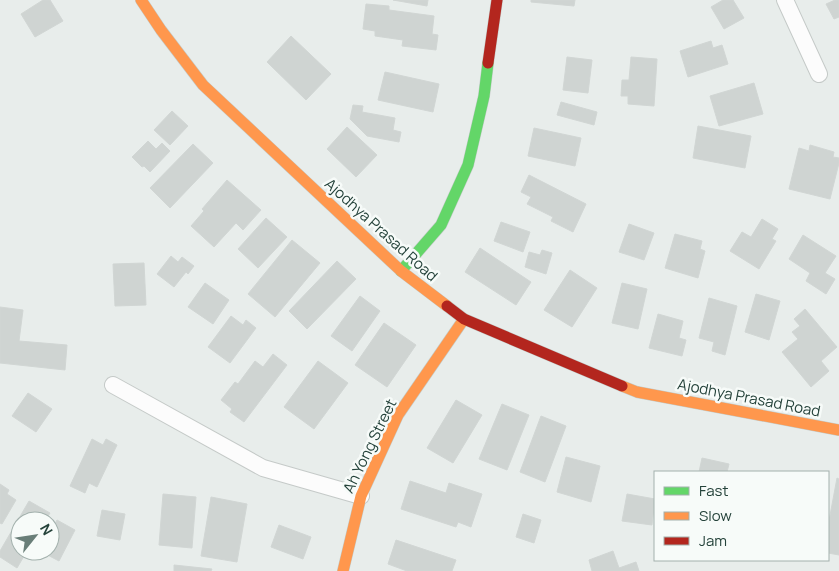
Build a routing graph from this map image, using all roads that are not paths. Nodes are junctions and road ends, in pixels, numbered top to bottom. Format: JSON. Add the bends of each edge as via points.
{"nodes":[{"id":1,"x":141,"y":0,"type":"edge"},
{"id":2,"x":498,"y":0,"type":"edge"},
{"id":3,"x":785,"y":0,"type":"edge"},
{"id":4,"x":820,"y":74,"type":"dead end"},
{"id":5,"x":400,"y":271,"type":"junction"},
{"id":6,"x":464,"y":319,"type":"junction"},
{"id":7,"x":113,"y":385,"type":"dead end"},
{"id":8,"x":839,"y":430,"type":"edge"},
{"id":9,"x":361,"y":496,"type":"junction"},
{"id":10,"x":343,"y":571,"type":"edge"}],
"edges":[{"from":1,"to":5,"type":"street","name":"Ajodhya Prasad Road","via":[[203,85]]},
{"from":2,"to":5,"type":"street","via":[[484,96],[468,165],[441,225]]},
{"from":3,"to":4,"type":"street"},
{"from":5,"to":6,"type":"street","name":"Ajodhya Prasad Road"},
{"from":6,"to":8,"type":"street","name":"Ajodhya Prasad Road","via":[[637,392]]},
{"from":6,"to":9,"type":"street","name":"Ah Yong Street","via":[[398,416]]},
{"from":7,"to":9,"type":"street","via":[[262,468]]},
{"from":9,"to":10,"type":"street","name":"Ah Yong Street"}]}
